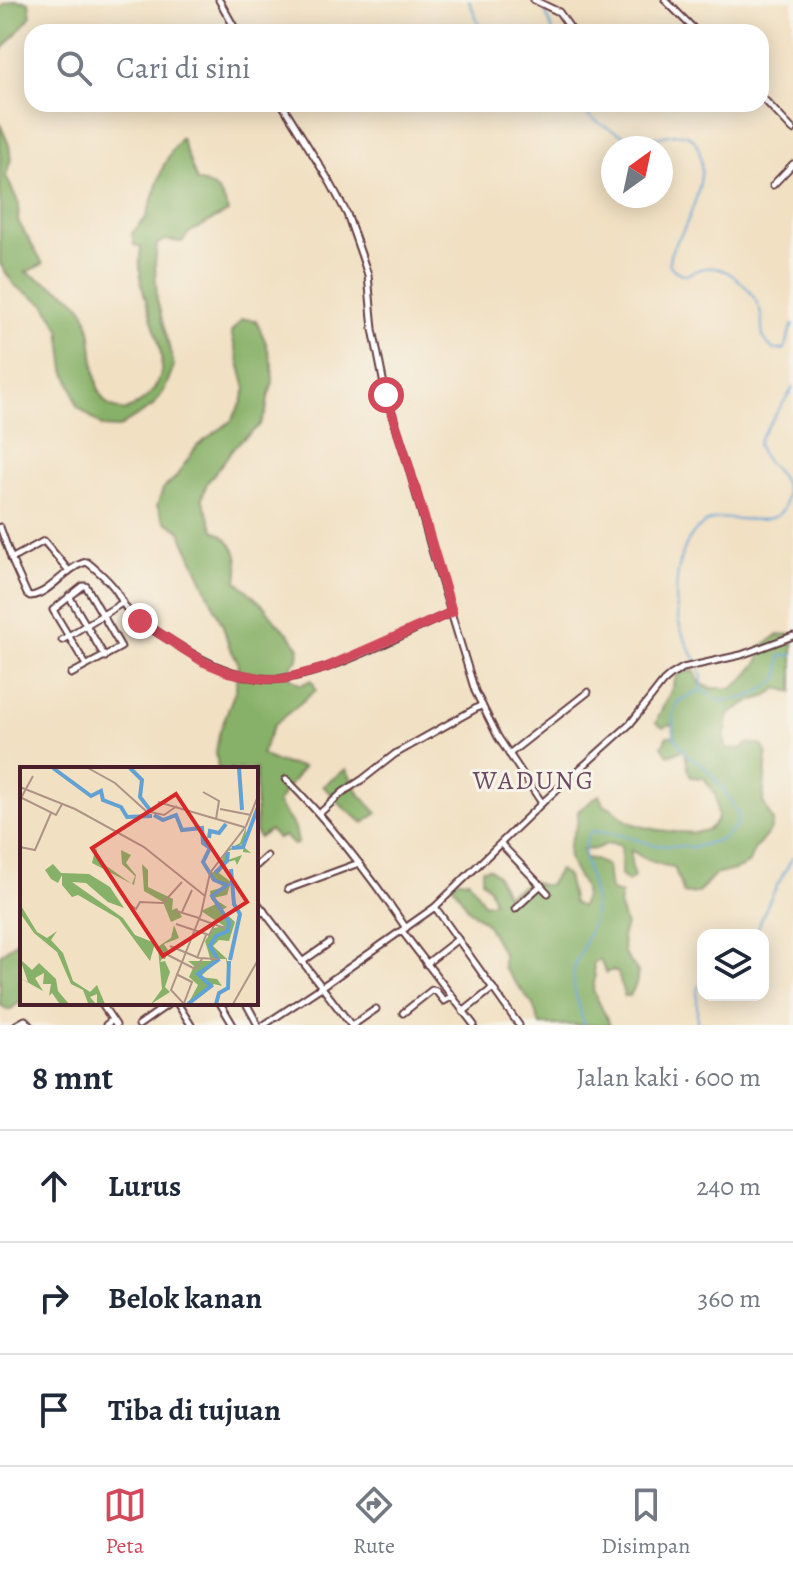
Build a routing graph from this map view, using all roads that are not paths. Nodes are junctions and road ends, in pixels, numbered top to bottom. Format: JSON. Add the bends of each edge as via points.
{"nodes":[{"id":1,"x":219,"y":0,"type":"edge"},
{"id":2,"x":534,"y":0,"type":"edge"},
{"id":3,"x":670,"y":2,"type":"edge"},
{"id":4,"x":232,"y":24,"type":"edge"},
{"id":5,"x":567,"y":24,"type":"edge"},
{"id":6,"x":690,"y":24,"type":"edge"},
{"id":7,"x":769,"y":104,"type":"edge"},
{"id":8,"x":287,"y":112,"type":"edge"},
{"id":9,"x":793,"y":130,"type":"edge"},
{"id":10,"x":793,"y":164,"type":"edge"},
{"id":11,"x":773,"y":185,"type":"dead end"},
{"id":12,"x":0,"y":527,"type":"edge"},
{"id":13,"x":11,"y":559,"type":"junction"},
{"id":14,"x":69,"y":571,"type":"junction"},
{"id":15,"x":69,"y":596,"type":"junction"},
{"id":16,"x":122,"y":603,"type":"junction"},
{"id":17,"x":452,"y":612,"type":"junction"},
{"id":18,"x":104,"y":614,"type":"junction"},
{"id":19,"x":86,"y":625,"type":"junction"},
{"id":20,"x":69,"y":636,"type":"junction"},
{"id":21,"x":793,"y":636,"type":"edge"},
{"id":22,"x":62,"y":640,"type":"dead end"},
{"id":23,"x":105,"y":657,"type":"junction"},
{"id":24,"x":86,"y":665,"type":"junction"},
{"id":25,"x":71,"y":674,"type":"dead end"},
{"id":26,"x":588,"y":692,"type":"dead end"},
{"id":27,"x":482,"y":705,"type":"junction"},
{"id":28,"x":509,"y":754,"type":"junction"},
{"id":29,"x":286,"y":779,"type":"dead end"},
{"id":30,"x":542,"y":803,"type":"junction"},
{"id":31,"x":320,"y":813,"type":"junction"},
{"id":32,"x":501,"y":844,"type":"junction"},
{"id":33,"x":267,"y":856,"type":"dead end"},
{"id":34,"x":359,"y":863,"type":"junction"},
{"id":35,"x":258,"y":864,"type":"edge"},
{"id":36,"x":541,"y":885,"type":"junction"},
{"id":37,"x":288,"y":889,"type":"dead end"},
{"id":38,"x":548,"y":893,"type":"dead end"},
{"id":39,"x":258,"y":904,"type":"edge"},
{"id":40,"x":435,"y":907,"type":"junction"},
{"id":41,"x":515,"y":909,"type":"dead end"},
{"id":42,"x":264,"y":911,"type":"junction"},
{"id":43,"x":258,"y":915,"type":"edge"},
{"id":44,"x":404,"y":930,"type":"junction"},
{"id":45,"x":458,"y":939,"type":"junction"},
{"id":46,"x":329,"y":943,"type":"dead end"},
{"id":47,"x":302,"y":962,"type":"junction"},
{"id":48,"x":426,"y":964,"type":"junction"},
{"id":49,"x":323,"y":986,"type":"junction"},
{"id":50,"x":494,"y":988,"type":"junction"},
{"id":51,"x":451,"y":997,"type":"junction"},
{"id":52,"x":102,"y":1005,"type":"edge"},
{"id":53,"x":167,"y":1005,"type":"edge"},
{"id":54,"x":178,"y":1005,"type":"edge"},
{"id":55,"x":221,"y":1005,"type":"edge"},
{"id":56,"x":247,"y":1005,"type":"edge"},
{"id":57,"x":376,"y":1009,"type":"dead end"},
{"id":58,"x":463,"y":1012,"type":"junction"},
{"id":59,"x":403,"y":1013,"type":"dead end"},
{"id":60,"x":274,"y":1019,"type":"junction"},
{"id":61,"x":114,"y":1022,"type":"edge"},
{"id":62,"x":349,"y":1024,"type":"edge"},
{"id":63,"x":16,"y":1025,"type":"edge"},
{"id":64,"x":30,"y":1025,"type":"edge"},
{"id":65,"x":106,"y":1025,"type":"edge"},
{"id":66,"x":139,"y":1025,"type":"edge"},
{"id":67,"x":191,"y":1025,"type":"edge"},
{"id":68,"x":233,"y":1025,"type":"edge"},
{"id":69,"x":261,"y":1025,"type":"edge"},
{"id":70,"x":279,"y":1025,"type":"edge"},
{"id":71,"x":474,"y":1025,"type":"edge"},
{"id":72,"x":519,"y":1025,"type":"edge"}],
"edges":[{"from":1,"to":4,"type":"street"},
{"from":2,"to":5,"type":"street","via":[[559,12]]},
{"from":3,"to":6,"type":"street"},
{"from":7,"to":9,"type":"street"},
{"from":8,"to":17,"type":"street","via":[[347,214],[358,246],[368,277],[386,395]]},
{"from":10,"to":11,"type":"street"},
{"from":12,"to":13,"type":"street"},
{"from":13,"to":14,"type":"street","via":[[44,541]]},
{"from":13,"to":14,"type":"street","via":[[30,596]]},
{"from":14,"to":16,"type":"street","via":[[87,562]]},
{"from":15,"to":18,"type":"street","via":[[86,586]]},
{"from":15,"to":19,"type":"street"},
{"from":15,"to":20,"type":"street","via":[[53,610]]},
{"from":16,"to":17,"type":"street","via":[[140,621],[204,662],[265,679],[325,668]]},
{"from":16,"to":18,"type":"street"},
{"from":17,"to":27,"type":"street"},
{"from":18,"to":19,"type":"street"},
{"from":18,"to":23,"type":"street","via":[[121,647]]},
{"from":19,"to":20,"type":"street"},
{"from":19,"to":23,"type":"street"},
{"from":20,"to":22,"type":"street"},
{"from":20,"to":24,"type":"street"},
{"from":21,"to":30,"type":"street","via":[[683,668]]},
{"from":23,"to":24,"type":"street"},
{"from":24,"to":25,"type":"street"},
{"from":26,"to":28,"type":"street"},
{"from":27,"to":28,"type":"street"},
{"from":27,"to":31,"type":"street","via":[[395,754]]},
{"from":28,"to":30,"type":"street"},
{"from":29,"to":31,"type":"street"},
{"from":30,"to":32,"type":"street"},
{"from":31,"to":34,"type":"street"},
{"from":32,"to":36,"type":"street"},
{"from":32,"to":40,"type":"street"},
{"from":33,"to":35,"type":"street"},
{"from":34,"to":37,"type":"street"},
{"from":34,"to":44,"type":"street"},
{"from":36,"to":38,"type":"street"},
{"from":36,"to":41,"type":"street"},
{"from":39,"to":42,"type":"street"},
{"from":40,"to":44,"type":"street"},
{"from":40,"to":45,"type":"street"},
{"from":42,"to":43,"type":"street"},
{"from":42,"to":47,"type":"street"},
{"from":44,"to":48,"type":"street"},
{"from":44,"to":49,"type":"street"},
{"from":45,"to":48,"type":"street"},
{"from":45,"to":50,"type":"street"},
{"from":46,"to":47,"type":"street"},
{"from":47,"to":49,"type":"street"},
{"from":48,"to":51,"type":"street"},
{"from":49,"to":60,"type":"street"},
{"from":49,"to":62,"type":"street"},
{"from":50,"to":58,"type":"street"},
{"from":50,"to":72,"type":"street"},
{"from":51,"to":58,"type":"street"},
{"from":51,"to":59,"type":"street","via":[[444,1001],[432,990]]},
{"from":52,"to":61,"type":"street"},
{"from":53,"to":66,"type":"street"},
{"from":54,"to":67,"type":"street"},
{"from":55,"to":68,"type":"street"},
{"from":56,"to":69,"type":"street"},
{"from":57,"to":62,"type":"street"},
{"from":58,"to":71,"type":"street"},
{"from":60,"to":69,"type":"street"},
{"from":60,"to":70,"type":"street"},
{"from":61,"to":65,"type":"street"},
{"from":63,"to":64,"type":"street","via":[[25,1020]]}]}
